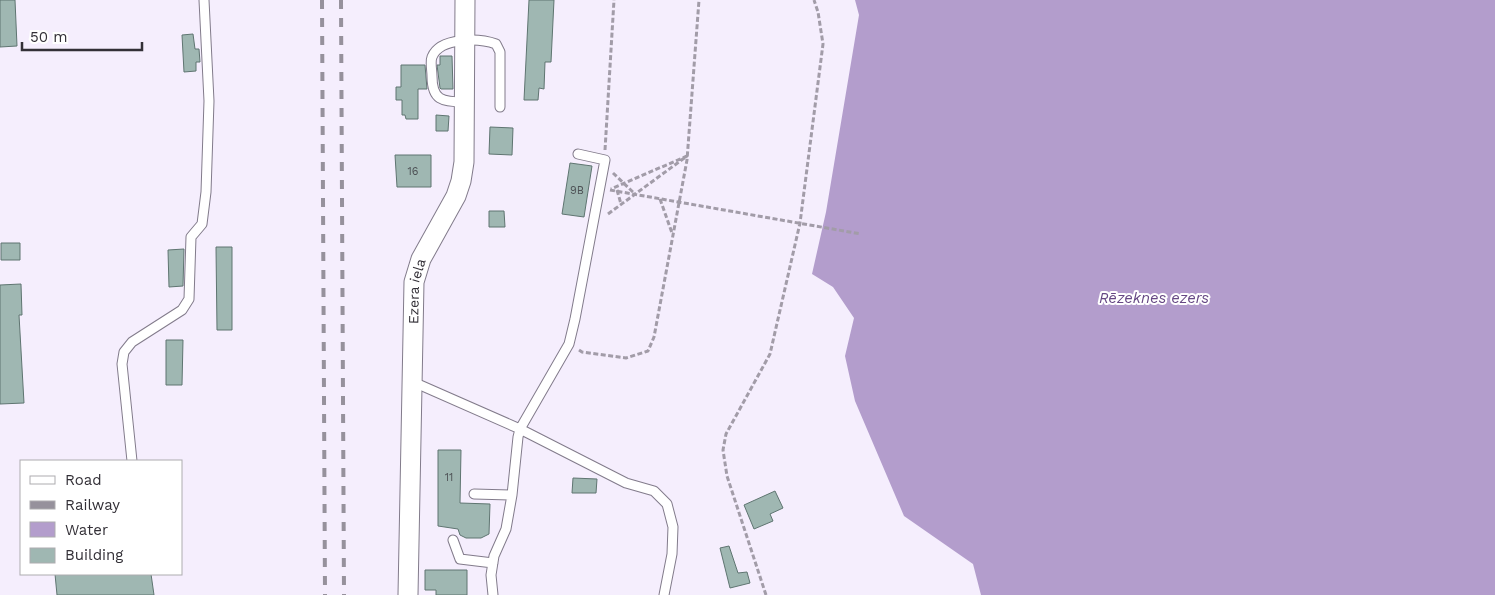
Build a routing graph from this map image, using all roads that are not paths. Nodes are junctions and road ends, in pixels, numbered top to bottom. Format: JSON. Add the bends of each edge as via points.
{"nodes":[{"id":1,"x":204,"y":0,"type":"edge"},
{"id":2,"x":465,"y":0,"type":"edge"},
{"id":3,"x":465,"y":41,"type":"junction"},
{"id":4,"x":464,"y":102,"type":"junction"},
{"id":5,"x":500,"y":106,"type":"dead end"},
{"id":6,"x":578,"y":154,"type":"dead end"},
{"id":7,"x":411,"y":381,"type":"junction"},
{"id":8,"x":520,"y":429,"type":"junction"},
{"id":9,"x":132,"y":460,"type":"edge"},
{"id":10,"x":474,"y":494,"type":"dead end"},
{"id":11,"x":512,"y":495,"type":"junction"},
{"id":12,"x":453,"y":540,"type":"dead end"},
{"id":13,"x":492,"y":563,"type":"junction"},
{"id":14,"x":408,"y":595,"type":"edge"},
{"id":15,"x":493,"y":595,"type":"edge"},
{"id":16,"x":664,"y":595,"type":"edge"}],
"edges":[{"from":1,"to":9,"type":"lane","via":[[209,101],[202,224],[191,237],[189,299],[182,310],[132,342],[124,352],[122,364]]},
{"from":2,"to":3,"type":"street","name":"Ezera iela"},
{"from":3,"to":4,"type":"street","name":"Ezera iela"},
{"from":3,"to":4,"type":"lane","via":[[448,43],[437,49],[432,58],[432,88],[436,94],[448,102]]},
{"from":3,"to":5,"type":"lane","via":[[496,44],[500,52]]},
{"from":4,"to":7,"type":"street","name":"Ezera iela","via":[[461,181],[456,196],[420,259],[414,282]]},
{"from":6,"to":8,"type":"lane","via":[[605,160],[569,344]]},
{"from":7,"to":8,"type":"lane"},
{"from":7,"to":14,"type":"street","name":"Ezera iela"},
{"from":8,"to":11,"type":"lane"},
{"from":8,"to":16,"type":"lane","via":[[626,483],[654,491],[667,504],[673,527],[672,554]]},
{"from":10,"to":11,"type":"lane"},
{"from":11,"to":13,"type":"lane","via":[[506,529]]},
{"from":12,"to":13,"type":"lane","via":[[460,558]]},
{"from":13,"to":15,"type":"lane"}]}
